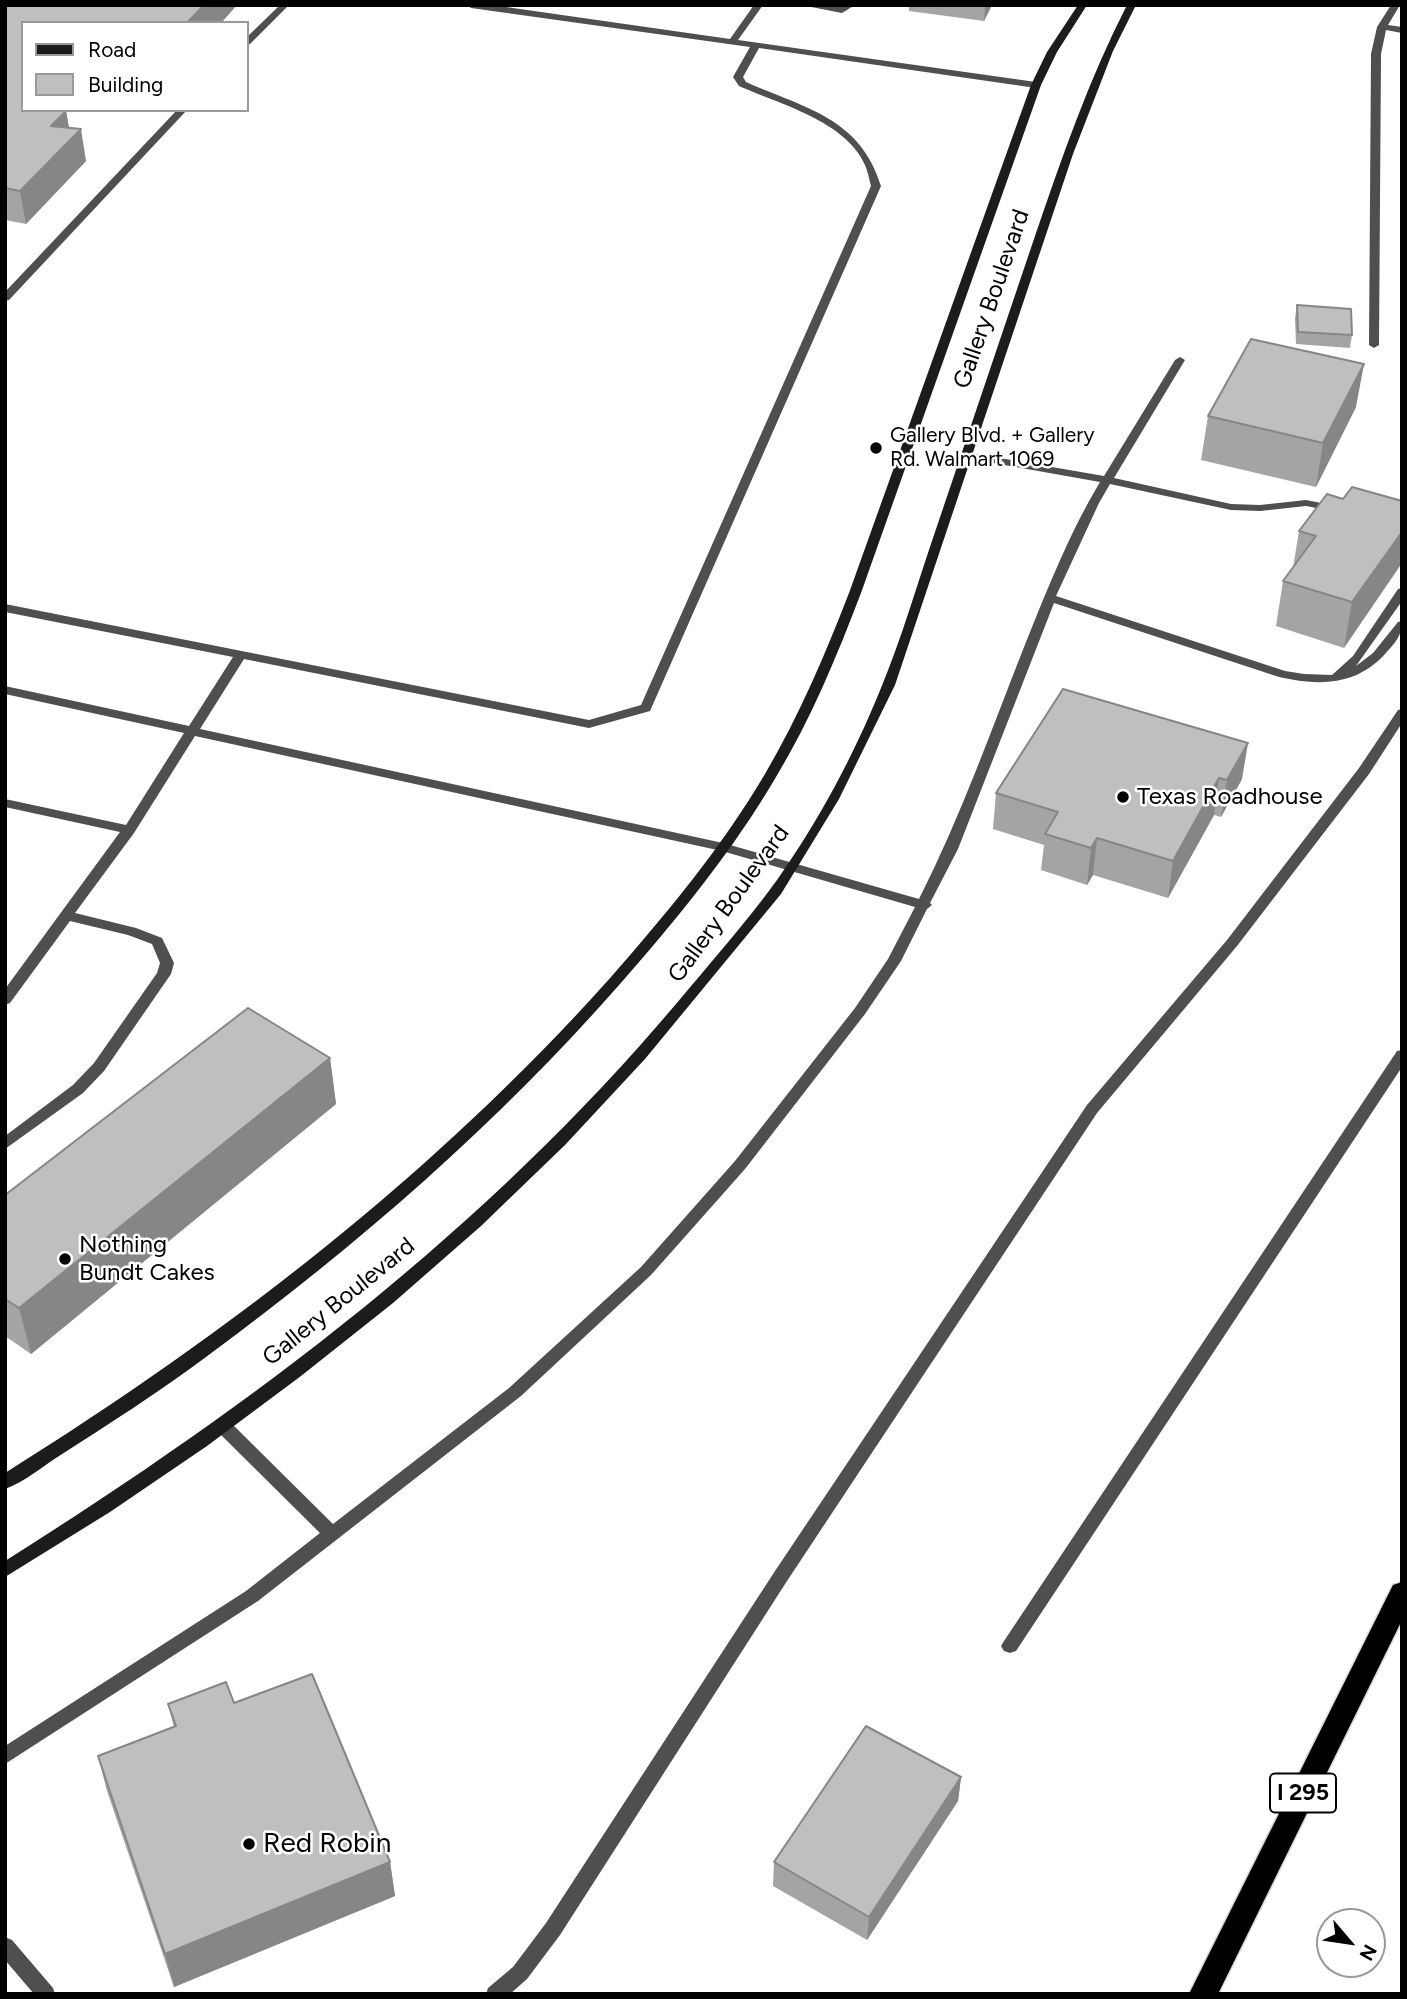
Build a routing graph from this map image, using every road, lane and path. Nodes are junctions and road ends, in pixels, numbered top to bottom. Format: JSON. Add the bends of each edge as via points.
{"nodes":[{"id":1,"x":285,"y":5,"type":"edge"},
{"id":2,"x":471,"y":5,"type":"edge"},
{"id":3,"x":759,"y":5,"type":"edge"},
{"id":4,"x":805,"y":5,"type":"edge"},
{"id":5,"x":852,"y":5,"type":"edge"},
{"id":6,"x":1083,"y":5,"type":"edge"},
{"id":7,"x":1132,"y":5,"type":"edge"},
{"id":8,"x":1396,"y":5,"type":"edge"},
{"id":9,"x":1382,"y":27,"type":"junction"},
{"id":10,"x":1402,"y":30,"type":"edge"},
{"id":11,"x":248,"y":41,"type":"edge"},
{"id":12,"x":732,"y":42,"type":"junction"},
{"id":13,"x":756,"y":46,"type":"junction"},
{"id":14,"x":1036,"y":85,"type":"junction"},
{"id":15,"x":180,"y":112,"type":"edge"},
{"id":16,"x":5,"y":298,"type":"edge"},
{"id":17,"x":1374,"y":345,"type":"dead end"},
{"id":18,"x":1180,"y":360,"type":"dead end"},
{"id":19,"x":965,"y":455,"type":"junction"},
{"id":20,"x":1104,"y":479,"type":"junction"},
{"id":21,"x":1348,"y":512,"type":"edge"},
{"id":22,"x":1402,"y":592,"type":"edge"},
{"id":23,"x":1050,"y":598,"type":"junction"},
{"id":24,"x":5,"y":608,"type":"edge"},
{"id":25,"x":1402,"y":625,"type":"edge"},
{"id":26,"x":240,"y":655,"type":"junction"},
{"id":27,"x":1326,"y":681,"type":"junction"},
{"id":28,"x":5,"y":690,"type":"edge"},
{"id":29,"x":1402,"y":713,"type":"edge"},
{"id":30,"x":193,"y":731,"type":"junction"},
{"id":31,"x":5,"y":803,"type":"edge"},
{"id":32,"x":129,"y":830,"type":"junction"},
{"id":33,"x":723,"y":847,"type":"junction"},
{"id":34,"x":793,"y":866,"type":"junction"},
{"id":35,"x":925,"y":905,"type":"junction"},
{"id":36,"x":67,"y":916,"type":"junction"},
{"id":37,"x":5,"y":1000,"type":"edge"},
{"id":38,"x":1402,"y":1055,"type":"edge"},
{"id":39,"x":5,"y":1144,"type":"edge"},
{"id":40,"x":222,"y":1425,"type":"junction"},
{"id":41,"x":5,"y":1482,"type":"edge"},
{"id":42,"x":333,"y":1535,"type":"junction"},
{"id":43,"x":5,"y":1570,"type":"edge"},
{"id":44,"x":1402,"y":1593,"type":"edge"},
{"id":45,"x":1010,"y":1646,"type":"dead end"},
{"id":46,"x":5,"y":1756,"type":"edge"},
{"id":47,"x":5,"y":1946,"type":"edge"},
{"id":48,"x":46,"y":1994,"type":"edge"},
{"id":49,"x":495,"y":1994,"type":"edge"},
{"id":50,"x":1203,"y":1994,"type":"edge"}],
"edges":[{"from":1,"to":11,"type":"lane"},
{"from":2,"to":12,"type":"lane"},
{"from":3,"to":12,"type":"lane"},
{"from":4,"to":5,"type":"lane","via":[[842,10]]},
{"from":6,"to":14,"type":"street","name":"Gallery Boulevard"},
{"from":7,"to":19,"type":"street","name":"Gallery Boulevard","via":[[1108,51],[1068,154]]},
{"from":8,"to":9,"type":"lane"},
{"from":9,"to":10,"type":"lane"},
{"from":9,"to":17,"type":"lane","via":[[1374,88]]},
{"from":12,"to":13,"type":"lane"},
{"from":13,"to":14,"type":"lane"},
{"from":13,"to":26,"type":"lane","via":[[740,69],[742,84],[817,115],[849,137],[874,171],[876,186],[646,708],[589,724]]},
{"from":14,"to":33,"type":"street","name":"Gallery Boulevard","via":[[836,642],[785,751]]},
{"from":15,"to":16,"type":"lane"},
{"from":18,"to":20,"type":"lane"},
{"from":19,"to":20,"type":"lane"},
{"from":19,"to":34,"type":"street","name":"Gallery Boulevard","via":[[889,685],[853,762]]},
{"from":20,"to":21,"type":"lane","via":[[1231,507],[1306,503]]},
{"from":20,"to":23,"type":"lane"},
{"from":22,"to":27,"type":"lane","via":[[1357,659]]},
{"from":23,"to":27,"type":"lane","via":[[1283,674]]},
{"from":23,"to":35,"type":"lane"},
{"from":24,"to":26,"type":"lane"},
{"from":25,"to":27,"type":"lane","via":[[1363,670]]},
{"from":26,"to":30,"type":"lane"},
{"from":28,"to":30,"type":"lane"},
{"from":29,"to":49,"type":"lane","via":[[1232,943],[1092,1109],[553,1929],[520,1973]]},
{"from":30,"to":32,"type":"lane"},
{"from":30,"to":33,"type":"lane"},
{"from":31,"to":32,"type":"lane"},
{"from":32,"to":36,"type":"lane"},
{"from":33,"to":34,"type":"lane"},
{"from":33,"to":41,"type":"street","name":"Gallery Boulevard","via":[[607,993],[465,1140],[266,1302],[116,1412]]},
{"from":34,"to":35,"type":"lane"},
{"from":34,"to":40,"type":"street","name":"Gallery Boulevard","via":[[674,1020],[528,1175],[397,1290]]},
{"from":35,"to":42,"type":"lane","via":[[881,981],[788,1107],[646,1270],[514,1392]]},
{"from":36,"to":37,"type":"lane"},
{"from":36,"to":39,"type":"lane","via":[[157,941],[167,963],[164,974],[99,1067]]},
{"from":38,"to":45,"type":"lane"},
{"from":40,"to":42,"type":"lane"},
{"from":40,"to":43,"type":"street","name":"Gallery Boulevard"},
{"from":42,"to":46,"type":"lane","via":[[252,1596]]},
{"from":44,"to":50,"type":"highway","number":"I 295"},
{"from":47,"to":48,"type":"lane"}]}
